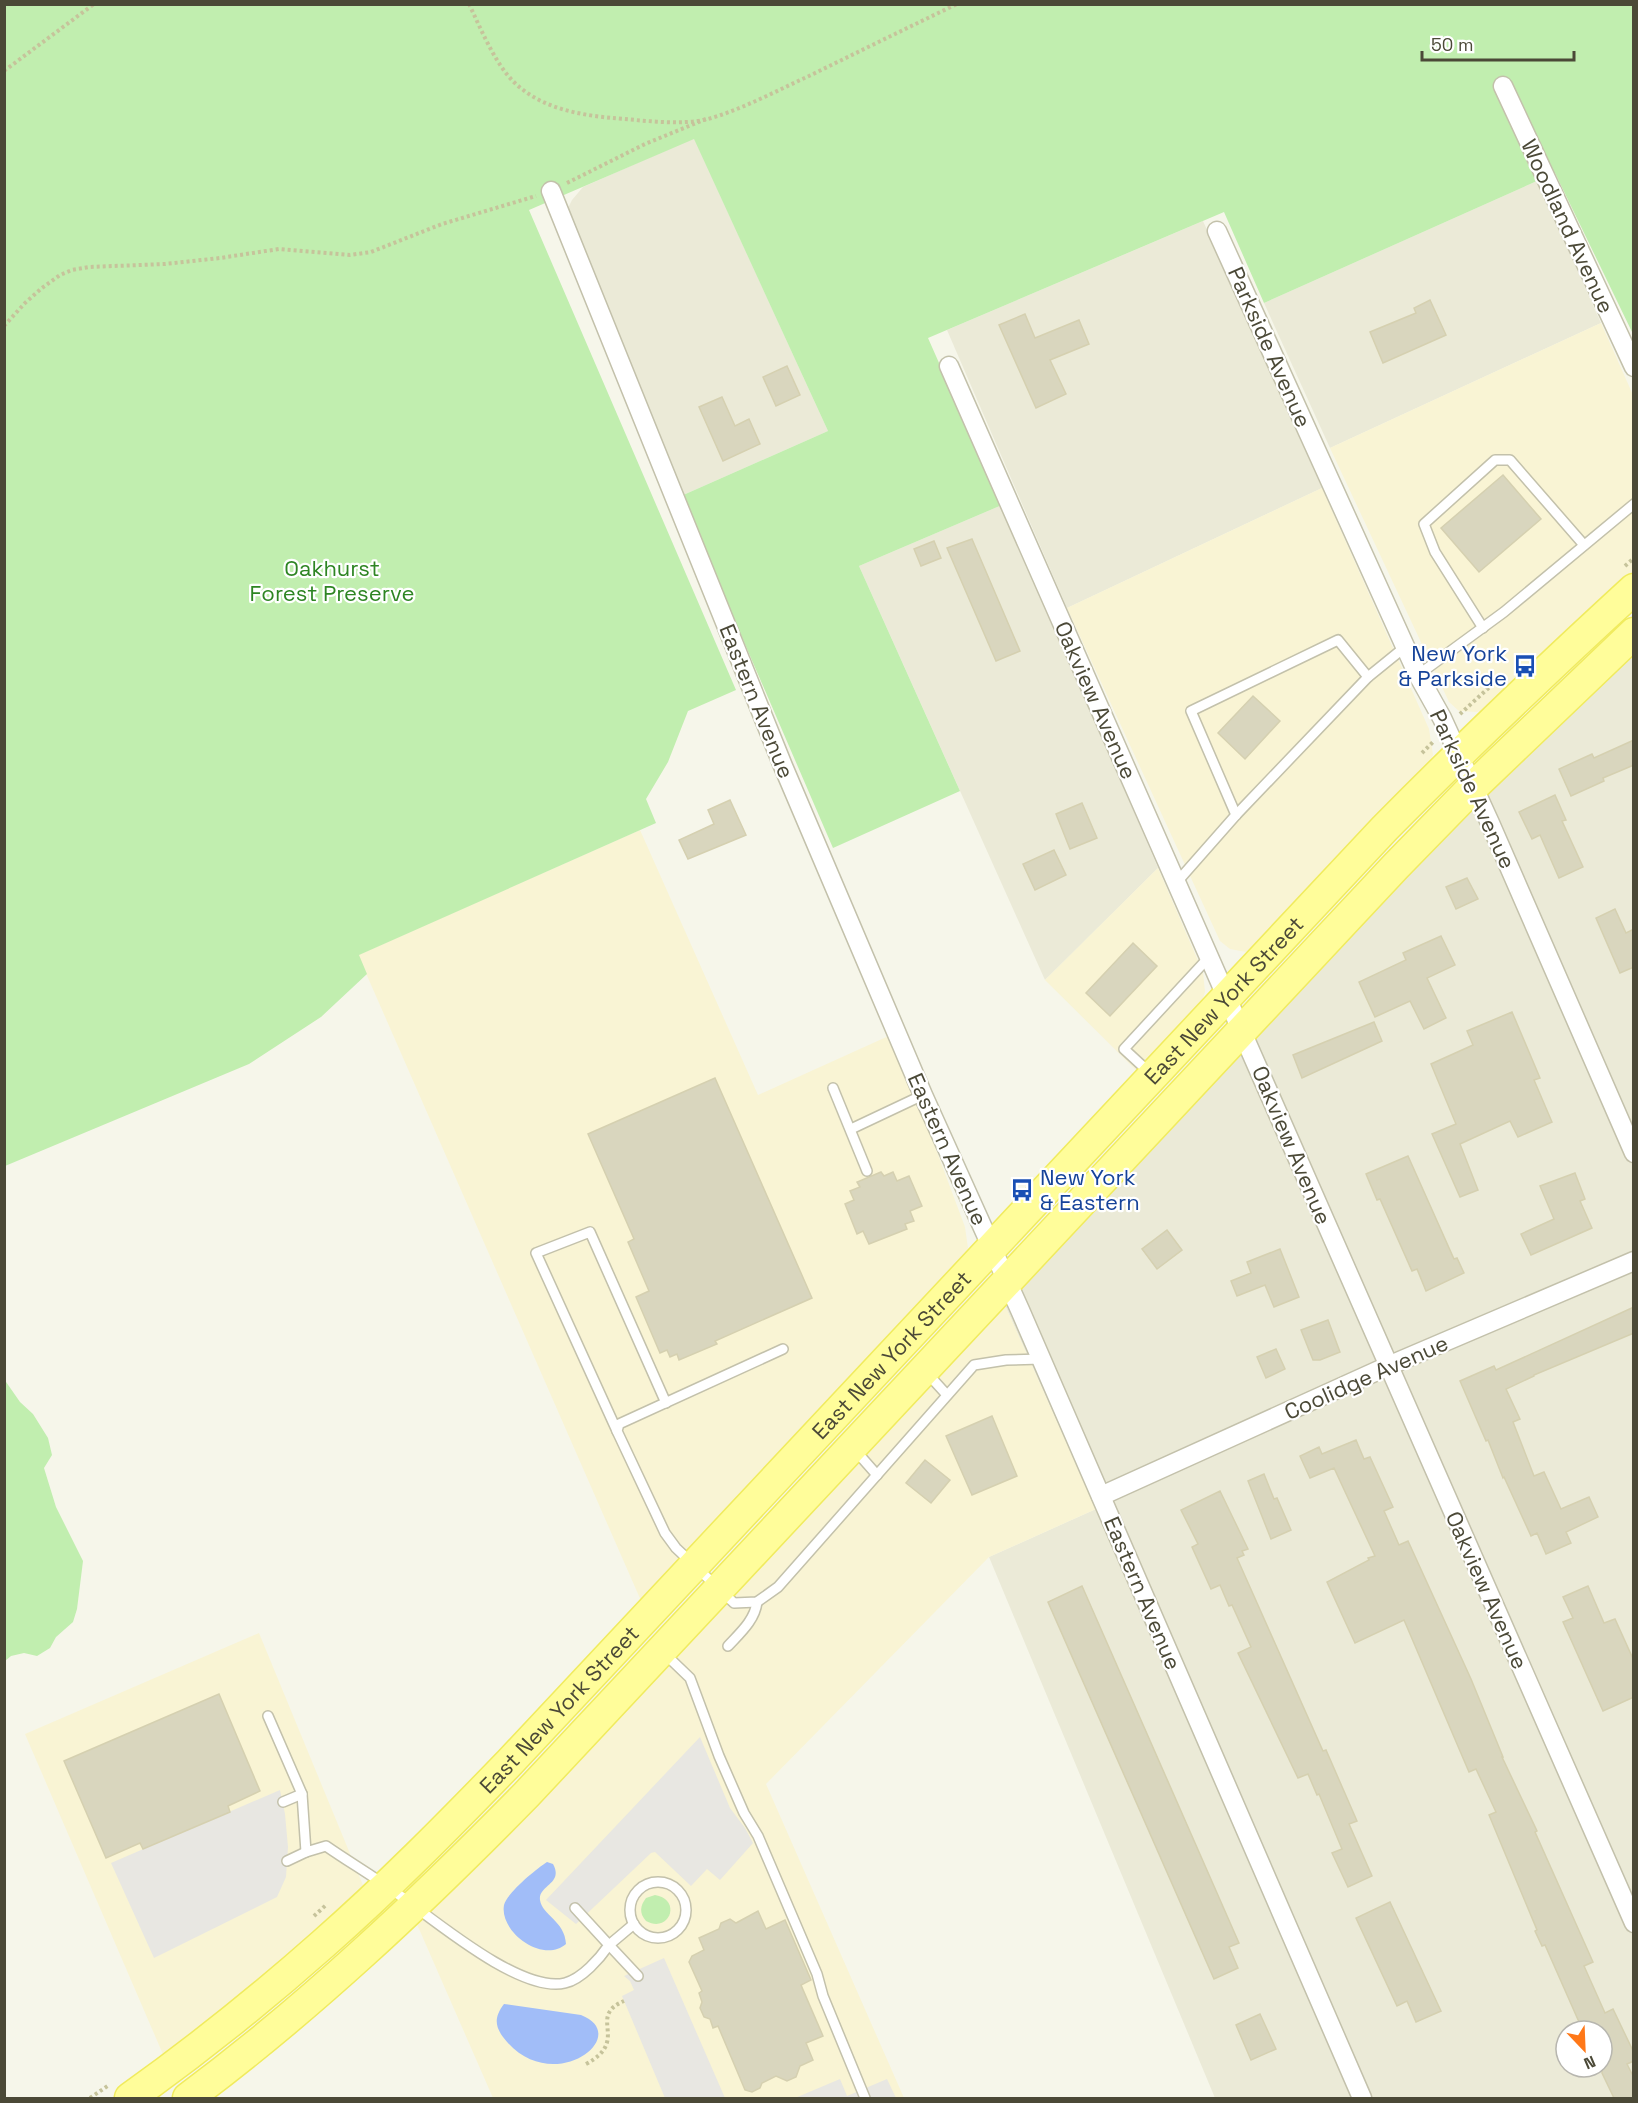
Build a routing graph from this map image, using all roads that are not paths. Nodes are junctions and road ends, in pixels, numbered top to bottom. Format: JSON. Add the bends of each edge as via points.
{"nodes":[{"id":1,"x":1503,"y":86,"type":"dead end"},
{"id":2,"x":551,"y":191,"type":"road end"},
{"id":3,"x":1217,"y":231,"type":"dead end"},
{"id":4,"x":950,"y":366,"type":"dead end"},
{"id":5,"x":1634,"y":367,"type":"edge"},
{"id":6,"x":1634,"y":504,"type":"edge"},
{"id":7,"x":1584,"y":545,"type":"junction"},
{"id":8,"x":1634,"y":589,"type":"edge"},
{"id":9,"x":1483,"y":628,"type":"junction"},
{"id":10,"x":1634,"y":633,"type":"edge"},
{"id":11,"x":1405,"y":647,"type":"junction"},
{"id":12,"x":1418,"y":675,"type":"junction"},
{"id":13,"x":1368,"y":677,"type":"junction"},
{"id":14,"x":1458,"y":754,"type":"junction"},
{"id":15,"x":1473,"y":787,"type":"junction"},
{"id":16,"x":1236,"y":815,"type":"junction"},
{"id":17,"x":1177,"y":882,"type":"junction"},
{"id":18,"x":1209,"y":956,"type":"junction"},
{"id":19,"x":1227,"y":995,"type":"junction"},
{"id":20,"x":1243,"y":1031,"type":"junction"},
{"id":21,"x":1152,"y":1075,"type":"junction"},
{"id":22,"x":833,"y":1088,"type":"dead end"},
{"id":23,"x":923,"y":1095,"type":"junction"},
{"id":24,"x":851,"y":1129,"type":"junction"},
{"id":25,"x":1634,"y":1153,"type":"edge"},
{"id":26,"x":867,"y":1171,"type":"dead end"},
{"id":27,"x":991,"y":1247,"type":"junction"},
{"id":28,"x":1634,"y":1261,"type":"edge"},
{"id":29,"x":1007,"y":1282,"type":"junction"},
{"id":30,"x":783,"y":1349,"type":"dead end"},
{"id":31,"x":1041,"y":1359,"type":"junction"},
{"id":32,"x":1388,"y":1366,"type":"junction"},
{"id":33,"x":924,"y":1370,"type":"junction"},
{"id":34,"x":948,"y":1395,"type":"junction"},
{"id":35,"x":666,"y":1403,"type":"junction"},
{"id":36,"x":617,"y":1431,"type":"junction"},
{"id":37,"x":852,"y":1447,"type":"junction"},
{"id":38,"x":877,"y":1475,"type":"junction"},
{"id":39,"x":1101,"y":1496,"type":"junction"},
{"id":40,"x":694,"y":1564,"type":"junction"},
{"id":41,"x":720,"y":1589,"type":"junction"},
{"id":42,"x":757,"y":1602,"type":"junction"},
{"id":43,"x":728,"y":1646,"type":"dead end"},
{"id":44,"x":661,"y":1650,"type":"junction"},
{"id":45,"x":268,"y":1716,"type":"dead end"},
{"id":46,"x":302,"y":1794,"type":"junction"},
{"id":47,"x":283,"y":1802,"type":"dead end"},
{"id":48,"x":306,"y":1852,"type":"junction"},
{"id":49,"x":287,"y":1861,"type":"dead end"},
{"id":50,"x":386,"y":1885,"type":"junction"},
{"id":51,"x":415,"y":1906,"type":"junction"},
{"id":52,"x":575,"y":1908,"type":"dead end"},
{"id":53,"x":1634,"y":1923,"type":"edge"},
{"id":54,"x":634,"y":1924,"type":"junction"},
{"id":55,"x":609,"y":1945,"type":"junction"},
{"id":56,"x":638,"y":1976,"type":"dead end"},
{"id":57,"x":130,"y":2098,"type":"edge"},
{"id":58,"x":188,"y":2098,"type":"edge"},
{"id":59,"x":865,"y":2098,"type":"edge"},
{"id":60,"x":1362,"y":2098,"type":"edge"}],
"edges":[{"from":1,"to":5,"type":"street","name":"Woodland Avenue"},
{"from":2,"to":23,"type":"street","name":"Eastern Avenue","via":[[783,766]]},
{"from":3,"to":11,"type":"street","name":"Parkside Avenue"},
{"from":4,"to":17,"type":"street","name":"Oakview Avenue"},
{"from":6,"to":7,"type":"lane"},
{"from":7,"to":9,"type":"lane"},
{"from":7,"to":9,"type":"lane","via":[[1510,460],[1495,460],[1424,524],[1436,552]]},
{"from":8,"to":14,"type":"main road","name":"East New York Street"},
{"from":9,"to":12,"type":"lane"},
{"from":10,"to":15,"type":"main road","name":"East New York Street"},
{"from":11,"to":12,"type":"street","name":"Parkside Avenue"},
{"from":11,"to":13,"type":"lane"},
{"from":12,"to":14,"type":"street","name":"Parkside Avenue"},
{"from":13,"to":16,"type":"lane"},
{"from":13,"to":16,"type":"lane","via":[[1338,640],[1191,711]]},
{"from":14,"to":15,"type":"street","name":"Parkside Avenue"},
{"from":14,"to":19,"type":"main road","name":"East New York Street"},
{"from":15,"to":20,"type":"main road","name":"East New York Street"},
{"from":15,"to":25,"type":"street","name":"Parkside Avenue"},
{"from":16,"to":17,"type":"lane"},
{"from":17,"to":18,"type":"street","name":"Oakview Avenue"},
{"from":18,"to":19,"type":"street","name":"Oakview Avenue"},
{"from":18,"to":21,"type":"lane","via":[[1124,1049]]},
{"from":19,"to":20,"type":"street","name":"Oakview Avenue"},
{"from":19,"to":21,"type":"main road","name":"East New York Street"},
{"from":20,"to":29,"type":"main road","name":"East New York Street"},
{"from":20,"to":32,"type":"street","name":"Oakview Avenue"},
{"from":21,"to":27,"type":"main road","name":"East New York Street"},
{"from":22,"to":24,"type":"lane"},
{"from":23,"to":24,"type":"lane"},
{"from":23,"to":27,"type":"street","name":"Eastern Avenue"},
{"from":24,"to":26,"type":"lane"},
{"from":27,"to":29,"type":"street","name":"Eastern Avenue"},
{"from":27,"to":40,"type":"main road","name":"East New York Street"},
{"from":28,"to":32,"type":"street","name":"Coolidge Avenue"},
{"from":29,"to":31,"type":"street","name":"Eastern Avenue"},
{"from":29,"to":33,"type":"main road","name":"East New York Street"},
{"from":30,"to":35,"type":"lane"},
{"from":31,"to":34,"type":"lane","via":[[974,1365]]},
{"from":31,"to":39,"type":"street","name":"Eastern Avenue"},
{"from":32,"to":39,"type":"street","name":"Coolidge Avenue"},
{"from":32,"to":53,"type":"street","name":"Oakview Avenue"},
{"from":33,"to":34,"type":"lane"},
{"from":33,"to":37,"type":"main road","name":"East New York Street"},
{"from":34,"to":38,"type":"lane"},
{"from":35,"to":36,"type":"lane","via":[[619,1424]]},
{"from":35,"to":36,"type":"lane","via":[[590,1232],[536,1253]]},
{"from":36,"to":40,"type":"lane","via":[[665,1533]]},
{"from":37,"to":38,"type":"lane"},
{"from":37,"to":41,"type":"main road","name":"East New York Street"},
{"from":38,"to":42,"type":"lane","via":[[778,1587]]},
{"from":39,"to":60,"type":"street","name":"Eastern Avenue"},
{"from":40,"to":41,"type":"lane"},
{"from":40,"to":50,"type":"main road","name":"East New York Street","via":[[509,1762]]},
{"from":41,"to":42,"type":"lane","via":[[734,1603]]},
{"from":41,"to":44,"type":"main road","name":"East New York Street"},
{"from":42,"to":43,"type":"lane","via":[[751,1620]]},
{"from":44,"to":51,"type":"main road","name":"East New York Street","via":[[526,1795]]},
{"from":44,"to":59,"type":"lane","via":[[690,1678],[719,1756],[817,1974]]},
{"from":45,"to":46,"type":"lane"},
{"from":46,"to":47,"type":"lane"},
{"from":46,"to":48,"type":"lane"},
{"from":48,"to":49,"type":"lane"},
{"from":48,"to":50,"type":"lane","via":[[327,1846]]},
{"from":50,"to":51,"type":"lane"},
{"from":50,"to":57,"type":"main road","name":"East New York Street","via":[[249,2007]]},
{"from":51,"to":55,"type":"lane","via":[[449,1934],[519,1975],[543,1983],[566,1983],[594,1966]]},
{"from":51,"to":58,"type":"main road","name":"East New York Street","via":[[253,2049]]},
{"from":52,"to":55,"type":"lane"},
{"from":54,"to":54,"type":"lane","via":[[639,1931],[656,1938],[673,1934],[680,1928],[686,1911],[681,1894],[668,1884],[643,1886],[632,1899]]},
{"from":54,"to":55,"type":"lane"},
{"from":55,"to":56,"type":"lane"}]}
